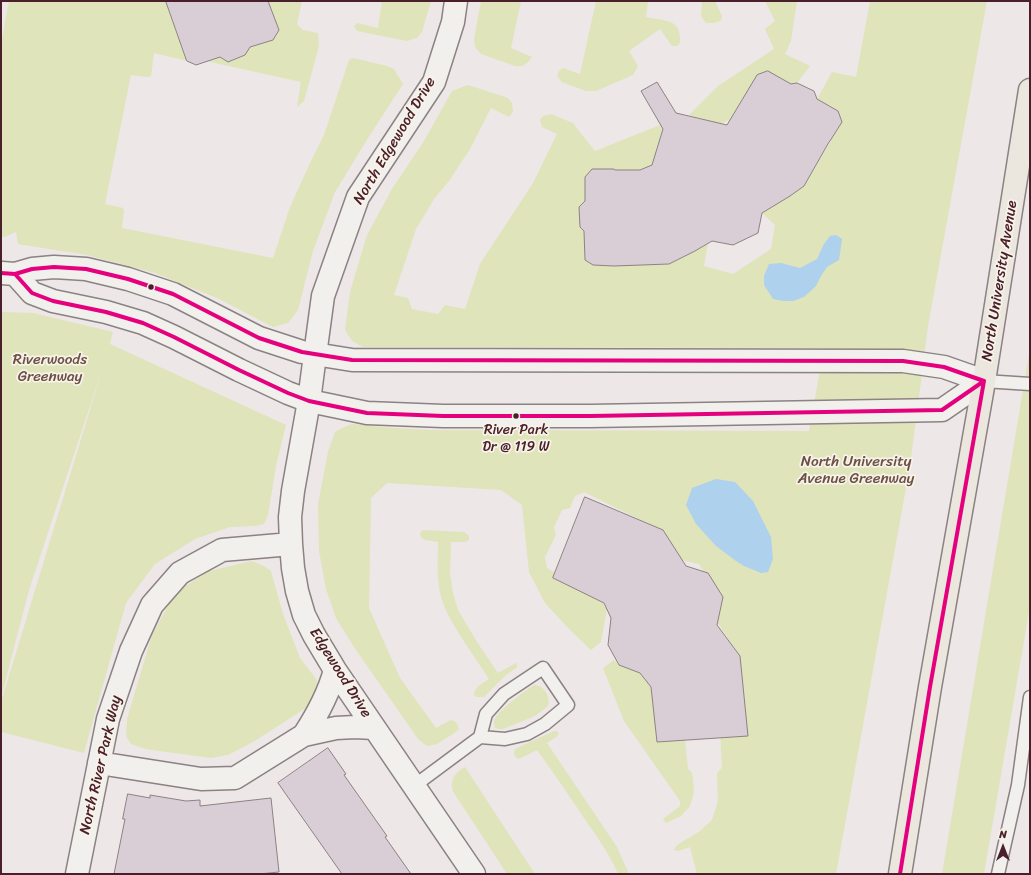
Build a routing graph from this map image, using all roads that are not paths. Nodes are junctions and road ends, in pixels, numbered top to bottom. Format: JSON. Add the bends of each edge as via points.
{"nodes":[{"id":1,"x":456,"y":1,"type":"edge"},
{"id":2,"x":1030,"y":90,"type":"edge"},
{"id":3,"x":8,"y":274,"type":"edge"},
{"id":4,"x":314,"y":364,"type":"junction"},
{"id":5,"x":984,"y":381,"type":"junction"},
{"id":6,"x":1030,"y":384,"type":"edge"},
{"id":7,"x":310,"y":401,"type":"junction"},
{"id":8,"x":291,"y":544,"type":"junction"},
{"id":9,"x":334,"y":670,"type":"junction"},
{"id":10,"x":1030,"y":697,"type":"edge"},
{"id":11,"x":374,"y":728,"type":"junction"},
{"id":12,"x":304,"y":735,"type":"junction"},
{"id":13,"x":480,"y":737,"type":"junction"},
{"id":14,"x":99,"y":763,"type":"junction"},
{"id":15,"x":414,"y":786,"type":"junction"},
{"id":16,"x":77,"y":874,"type":"edge"},
{"id":17,"x":474,"y":874,"type":"edge"},
{"id":18,"x":900,"y":874,"type":"edge"},
{"id":19,"x":998,"y":874,"type":"edge"}],
"edges":[{"from":1,"to":4,"type":"street","name":"North Edgewood Drive","via":[[453,22],[434,82],[358,197],[323,296]]},
{"from":2,"to":5,"type":"highway","name":"North University Avenue"},
{"from":3,"to":4,"type":"street","via":[[54,267],[86,269],[128,279],[173,294],[259,338],[302,352]]},
{"from":3,"to":7,"type":"street","via":[[32,293],[53,301],[106,312],[142,323],[288,393]]},
{"from":4,"to":5,"type":"street","via":[[352,360],[903,362],[944,367]]},
{"from":4,"to":7,"type":"street","name":"Edgewood Drive"},
{"from":5,"to":6,"type":"lane"},
{"from":5,"to":7,"type":"street","via":[[942,410],[443,416],[367,413]]},
{"from":5,"to":18,"type":"highway","name":"North University Avenue"},
{"from":7,"to":8,"type":"street","name":"Edgewood Drive","via":[[292,491]]},
{"from":8,"to":9,"type":"street","name":"Edgewood Drive","via":[[297,591],[304,615]]},
{"from":8,"to":14,"type":"street","name":"North River Park Way","via":[[222,550],[180,573],[152,605],[131,651],[108,719]]},
{"from":9,"to":11,"type":"street","name":"Edgewood Drive"},
{"from":9,"to":12,"type":"street","via":[[326,696]]},
{"from":10,"to":19,"type":"lane","via":[[1018,785]]},
{"from":11,"to":12,"type":"street","via":[[336,728]]},
{"from":11,"to":15,"type":"street","name":"Edgewood Drive"},
{"from":12,"to":14,"type":"street","via":[[235,778],[201,779]]},
{"from":13,"to":13,"type":"lane","via":[[506,739],[527,734],[545,724],[568,705],[543,668],[504,694],[486,714]]},
{"from":13,"to":15,"type":"lane"},
{"from":14,"to":16,"type":"street","name":"North River Park Way"},
{"from":15,"to":17,"type":"street","name":"Edgewood Drive"}]}
